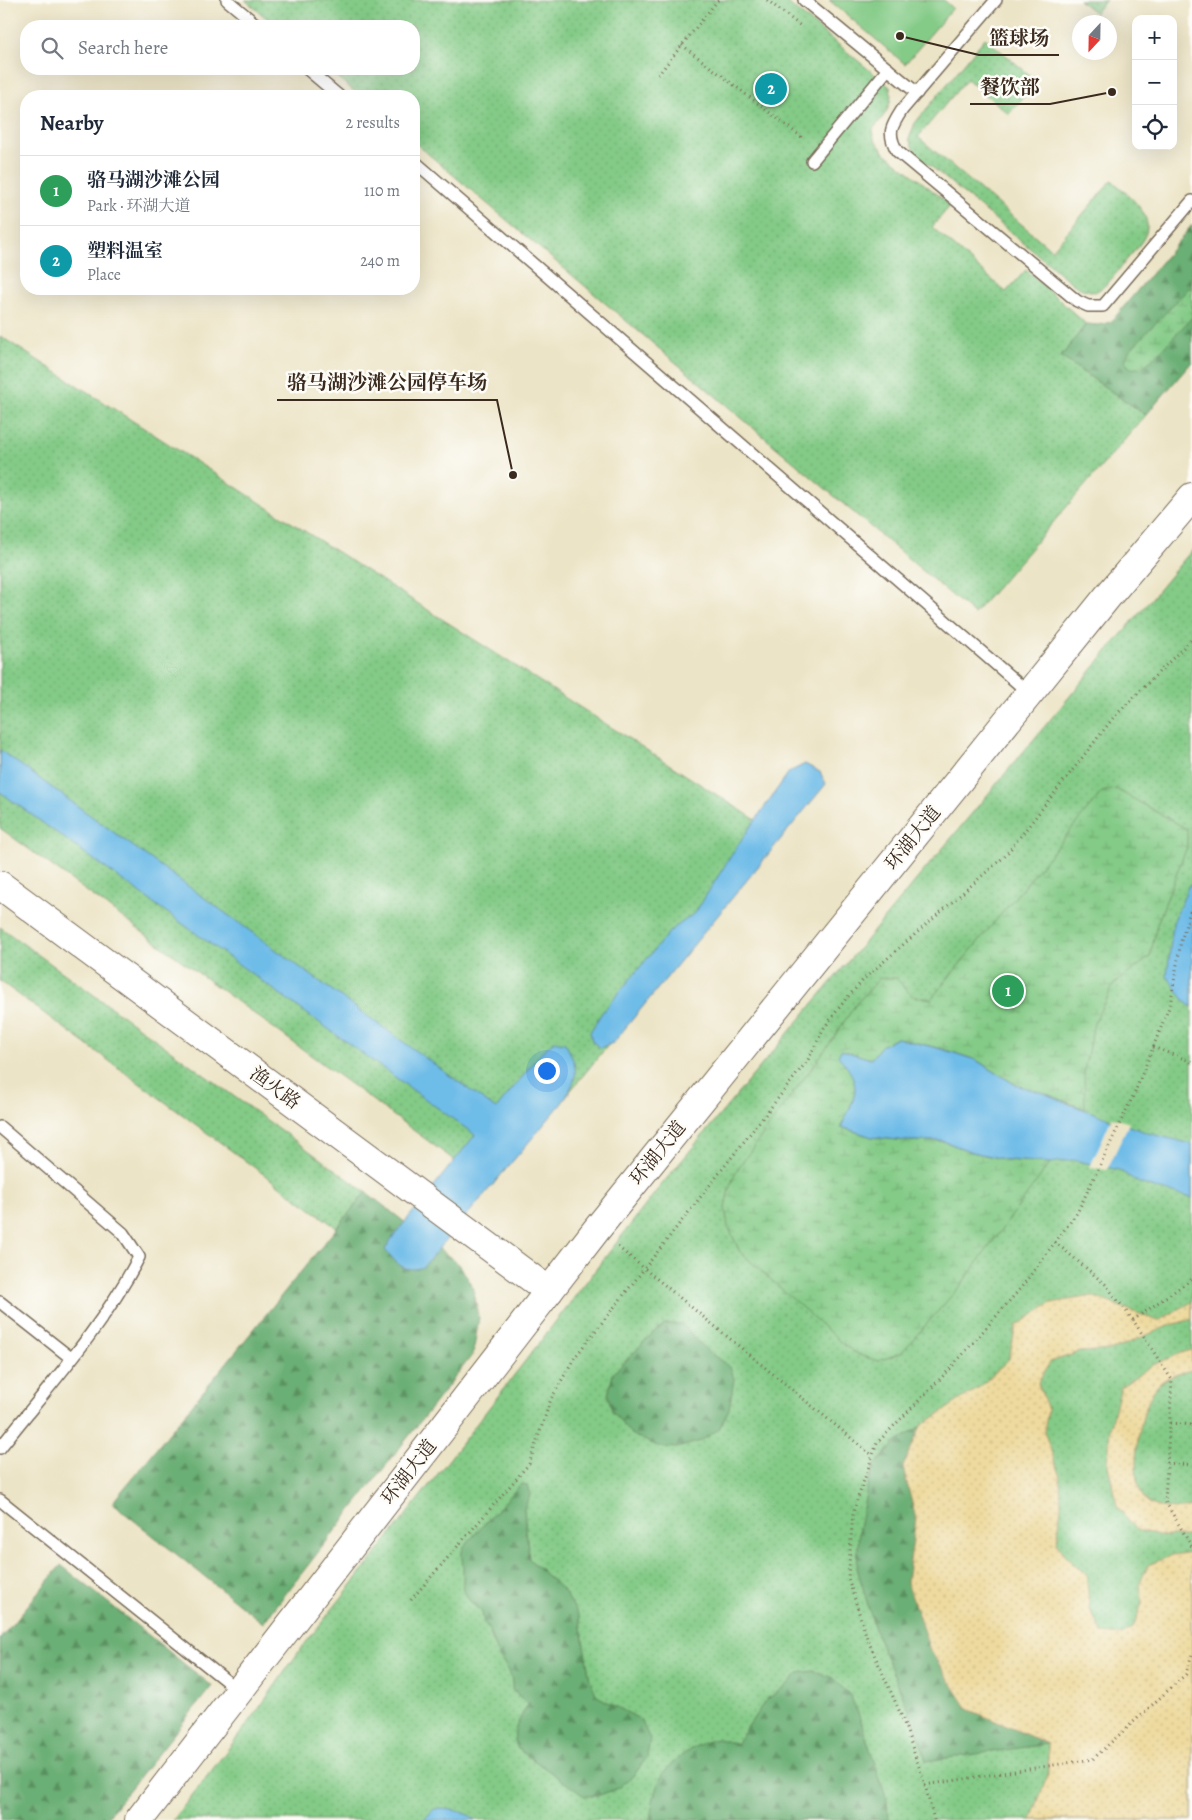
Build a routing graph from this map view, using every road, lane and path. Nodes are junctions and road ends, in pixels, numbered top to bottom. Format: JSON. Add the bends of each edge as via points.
{"nodes":[{"id":1,"x":227,"y":0,"type":"edge"},
{"id":2,"x":718,"y":0,"type":"edge"},
{"id":3,"x":804,"y":0,"type":"edge"},
{"id":4,"x":996,"y":0,"type":"edge"},
{"id":5,"x":251,"y":20,"type":"edge"},
{"id":6,"x":682,"y":45,"type":"junction"},
{"id":7,"x":888,"y":69,"type":"junction"},
{"id":8,"x":314,"y":75,"type":"edge"},
{"id":9,"x":658,"y":75,"type":"dead end"},
{"id":10,"x":332,"y":90,"type":"edge"},
{"id":11,"x":917,"y":93,"type":"junction"},
{"id":12,"x":821,"y":151,"type":"junction"},
{"id":13,"x":812,"y":162,"type":"dead end"},
{"id":14,"x":420,"y":166,"type":"edge"},
{"id":15,"x":1192,"y":201,"type":"edge"},
{"id":16,"x":1192,"y":496,"type":"edge"},
{"id":17,"x":1192,"y":639,"type":"edge"},
{"id":18,"x":1030,"y":694,"type":"junction"},
{"id":19,"x":0,"y":885,"type":"edge"},
{"id":20,"x":1192,"y":905,"type":"edge"},
{"id":21,"x":1154,"y":1047,"type":"junction"},
{"id":22,"x":1192,"y":1062,"type":"edge"},
{"id":23,"x":0,"y":1127,"type":"edge"},
{"id":24,"x":597,"y":1229,"type":"junction"},
{"id":25,"x":1055,"y":1242,"type":"junction"},
{"id":26,"x":645,"y":1268,"type":"junction"},
{"id":27,"x":1192,"y":1279,"type":"edge"},
{"id":28,"x":549,"y":1291,"type":"junction"},
{"id":29,"x":0,"y":1302,"type":"edge"},
{"id":30,"x":1132,"y":1320,"type":"junction"},
{"id":31,"x":71,"y":1358,"type":"junction"},
{"id":32,"x":1170,"y":1423,"type":"junction"},
{"id":33,"x":1192,"y":1425,"type":"edge"},
{"id":34,"x":0,"y":1448,"type":"edge"},
{"id":35,"x":873,"y":1456,"type":"junction"},
{"id":36,"x":1167,"y":1463,"type":"junction"},
{"id":37,"x":1192,"y":1465,"type":"edge"},
{"id":38,"x":0,"y":1500,"type":"edge"},
{"id":39,"x":1192,"y":1547,"type":"edge"},
{"id":40,"x":411,"y":1600,"type":"dead end"},
{"id":41,"x":1192,"y":1654,"type":"edge"},
{"id":42,"x":239,"y":1691,"type":"junction"},
{"id":43,"x":925,"y":1785,"type":"junction"},
{"id":44,"x":139,"y":1820,"type":"edge"},
{"id":45,"x":934,"y":1820,"type":"edge"}],
"edges":[{"from":1,"to":5,"type":"lane"},
{"from":2,"to":6,"type":"path"},
{"from":3,"to":7,"type":"lane"},
{"from":4,"to":11,"type":"lane"},
{"from":6,"to":9,"type":"path"},
{"from":6,"to":12,"type":"path"},
{"from":7,"to":11,"type":"lane"},
{"from":7,"to":12,"type":"lane"},
{"from":8,"to":10,"type":"lane"},
{"from":11,"to":15,"type":"lane","via":[[891,127],[891,141],[897,151],[1077,301],[1088,306],[1103,306]]},
{"from":12,"to":13,"type":"lane"},
{"from":14,"to":18,"type":"lane"},
{"from":16,"to":18,"type":"main road","name":"环湖大道"},
{"from":17,"to":26,"type":"path","via":[[1114,717],[1006,856],[866,977],[845,1000],[824,1028],[808,1060]]},
{"from":18,"to":24,"type":"main road","name":"环湖大道"},
{"from":19,"to":28,"type":"main road","name":"渔火路"},
{"from":20,"to":21,"type":"path","via":[[1181,942],[1170,1005]]},
{"from":21,"to":22,"type":"path"},
{"from":21,"to":25,"type":"path","via":[[1077,1213]]},
{"from":23,"to":31,"type":"lane","via":[[123,1233],[139,1257],[97,1325]]},
{"from":24,"to":26,"type":"path"},
{"from":24,"to":28,"type":"main road","name":"环湖大道"},
{"from":25,"to":30,"type":"path","via":[[1105,1284]]},
{"from":25,"to":35,"type":"path","via":[[1020,1289],[968,1348],[877,1443]]},
{"from":26,"to":35,"type":"path"},
{"from":26,"to":40,"type":"path","via":[[575,1357],[551,1399],[529,1464]]},
{"from":27,"to":30,"type":"path"},
{"from":28,"to":42,"type":"main road","name":"环湖大道"},
{"from":29,"to":31,"type":"lane"},
{"from":30,"to":32,"type":"path","via":[[1172,1380]]},
{"from":31,"to":34,"type":"lane"},
{"from":32,"to":33,"type":"path"},
{"from":32,"to":36,"type":"path"},
{"from":35,"to":43,"type":"path","via":[[853,1512],[848,1578],[867,1638],[902,1717]]},
{"from":36,"to":37,"type":"path"},
{"from":36,"to":39,"type":"path","via":[[1165,1501]]},
{"from":38,"to":42,"type":"lane"},
{"from":41,"to":43,"type":"path","via":[[1186,1674],[1093,1759]]},
{"from":42,"to":44,"type":"main road","name":"环湖大道"},
{"from":43,"to":45,"type":"path"}]}
